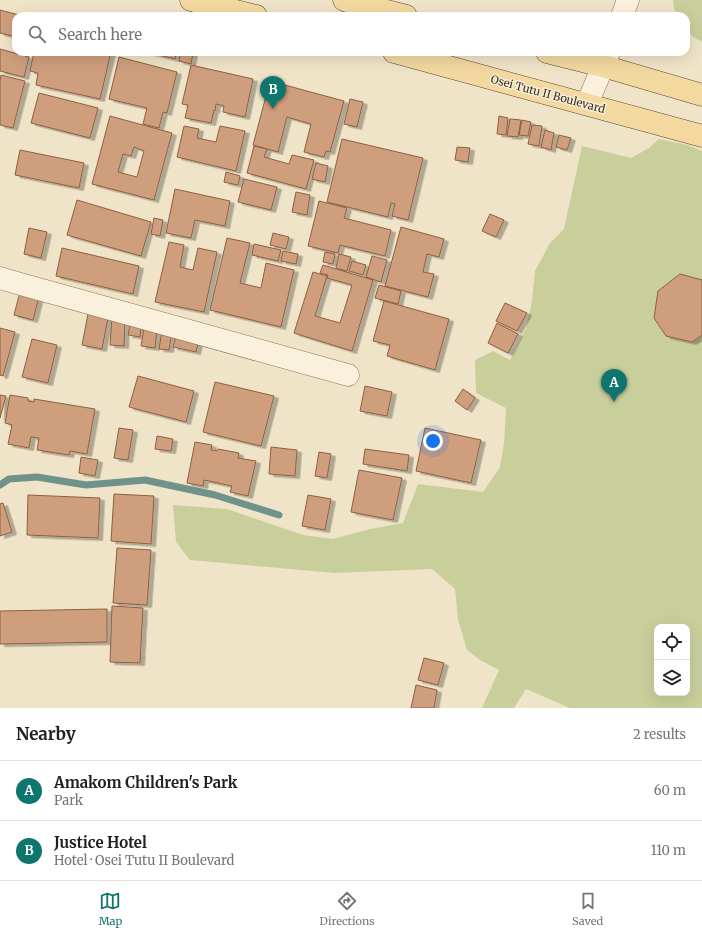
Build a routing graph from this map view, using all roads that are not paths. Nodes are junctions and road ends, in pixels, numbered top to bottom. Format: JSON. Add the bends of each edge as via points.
{"nodes":[{"id":1,"x":191,"y":0,"type":"edge"},
{"id":2,"x":344,"y":0,"type":"edge"},
{"id":3,"x":628,"y":0,"type":"edge"},
{"id":4,"x":240,"y":12,"type":"edge"},
{"id":5,"x":390,"y":12,"type":"edge"},
{"id":6,"x":624,"y":12,"type":"edge"},
{"id":7,"x":409,"y":56,"type":"edge"},
{"id":8,"x":581,"y":56,"type":"edge"},
{"id":9,"x":606,"y":59,"type":"edge"},
{"id":10,"x":702,"y":95,"type":"edge"},
{"id":11,"x":587,"y":104,"type":"junction"},
{"id":12,"x":702,"y":136,"type":"edge"},
{"id":13,"x":0,"y":278,"type":"edge"},
{"id":14,"x":348,"y":375,"type":"dead end"}],
"edges":[{"from":1,"to":4,"type":"main road"},
{"from":2,"to":5,"type":"main road"},
{"from":3,"to":6,"type":"street"},
{"from":7,"to":11,"type":"main road","name":"Osei Tutu II Boulevard"},
{"from":8,"to":9,"type":"main road"},
{"from":9,"to":10,"type":"main road"},
{"from":9,"to":11,"type":"street"},
{"from":11,"to":12,"type":"main road","name":"Osei Tutu II Boulevard"},
{"from":13,"to":14,"type":"street"}]}
